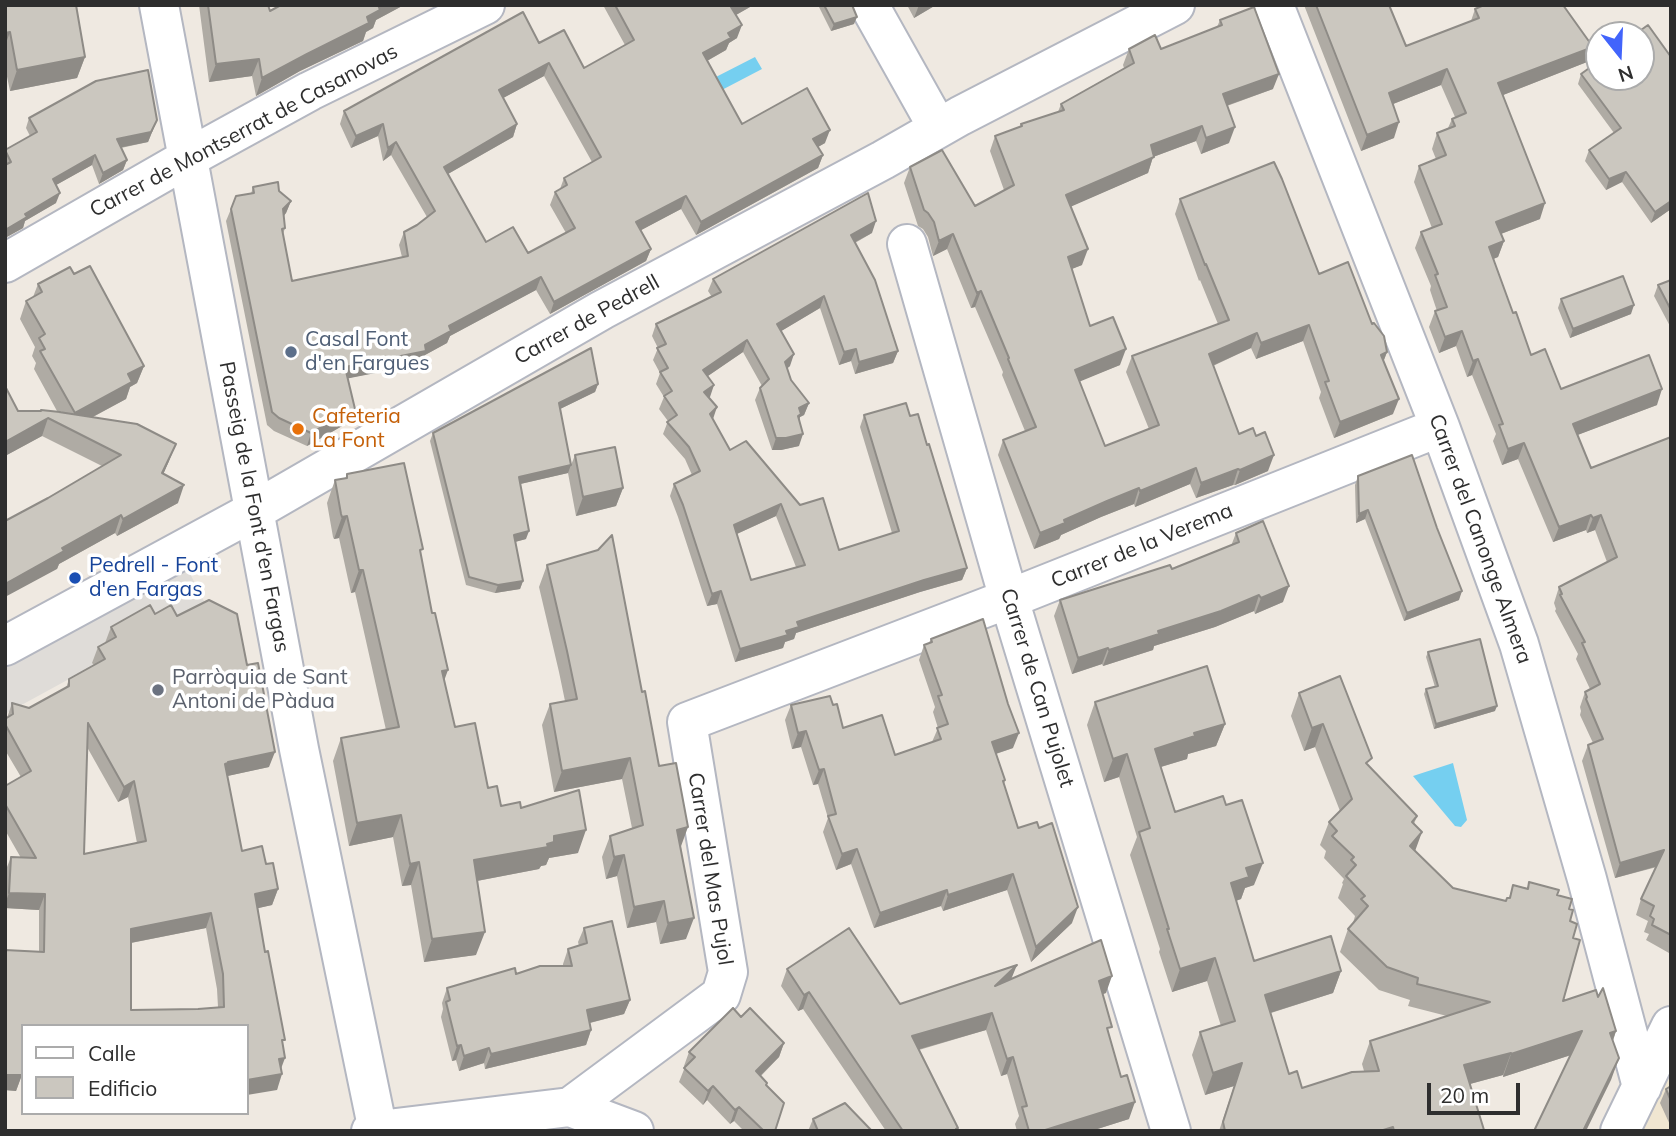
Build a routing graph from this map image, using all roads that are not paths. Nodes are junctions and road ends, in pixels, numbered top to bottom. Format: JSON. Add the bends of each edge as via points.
{"nodes":[{"id":1,"x":159,"y":5,"type":"edge"},
{"id":2,"x":485,"y":5,"type":"edge"},
{"id":3,"x":869,"y":5,"type":"edge"},
{"id":4,"x":1175,"y":5,"type":"edge"},
{"id":5,"x":1275,"y":5,"type":"edge"},
{"id":6,"x":939,"y":128,"type":"junction"},
{"id":7,"x":187,"y":158,"type":"junction"},
{"id":8,"x":906,"y":244,"type":"dead end"},
{"id":9,"x":5,"y":263,"type":"edge"},
{"id":10,"x":1440,"y":427,"type":"junction"},
{"id":11,"x":254,"y":511,"type":"junction"},
{"id":12,"x":1009,"y":599,"type":"junction"},
{"id":13,"x":5,"y":646,"type":"edge"},
{"id":14,"x":687,"y":722,"type":"joint"},
{"id":15,"x":1671,"y":1026,"type":"edge"},
{"id":16,"x":1642,"y":1087,"type":"junction"},
{"id":17,"x":570,"y":1107,"type":"junction"},
{"id":18,"x":371,"y":1131,"type":"edge"},
{"id":19,"x":378,"y":1131,"type":"edge"},
{"id":20,"x":634,"y":1131,"type":"edge"},
{"id":21,"x":1171,"y":1131,"type":"edge"},
{"id":22,"x":1620,"y":1131,"type":"edge"}],
"edges":[{"from":1,"to":7,"type":"street","name":"Passeig de la Font d'en Fargas"},
{"from":2,"to":7,"type":"street","name":"Carrer de Montserrat de Casanovas"},
{"from":3,"to":6,"type":"street"},
{"from":4,"to":6,"type":"street","name":"Carrer de Pedrell"},
{"from":5,"to":10,"type":"street","name":"Carrer del Canonge Almera"},
{"from":6,"to":11,"type":"street","name":"Carrer de Pedrell","via":[[602,310]]},
{"from":7,"to":9,"type":"street","name":"Carrer de Montserrat de Casanovas"},
{"from":7,"to":11,"type":"street","name":"Passeig de la Font d'en Fargas"},
{"from":8,"to":12,"type":"street","name":"Carrer de Can Pujolet"},
{"from":10,"to":12,"type":"street","name":"Carrer de la Verema"},
{"from":10,"to":16,"type":"street","name":"Carrer del Canonge Almera","via":[[1519,644]]},
{"from":11,"to":13,"type":"street","name":"Carrer de Pedrell"},
{"from":11,"to":19,"type":"street","name":"Passeig de la Font d'en Fargas"},
{"from":12,"to":14,"type":"street","name":"Carrer de la Verema"},
{"from":12,"to":21,"type":"street","name":"Carrer de Can Pujolet"},
{"from":14,"to":17,"type":"street","name":"Carrer del Mas Pujol","via":[[728,972],[721,995]]},
{"from":15,"to":16,"type":"street"},
{"from":16,"to":22,"type":"street"},
{"from":17,"to":19,"type":"street"},
{"from":17,"to":20,"type":"street"},
{"from":18,"to":19,"type":"street"}]}
